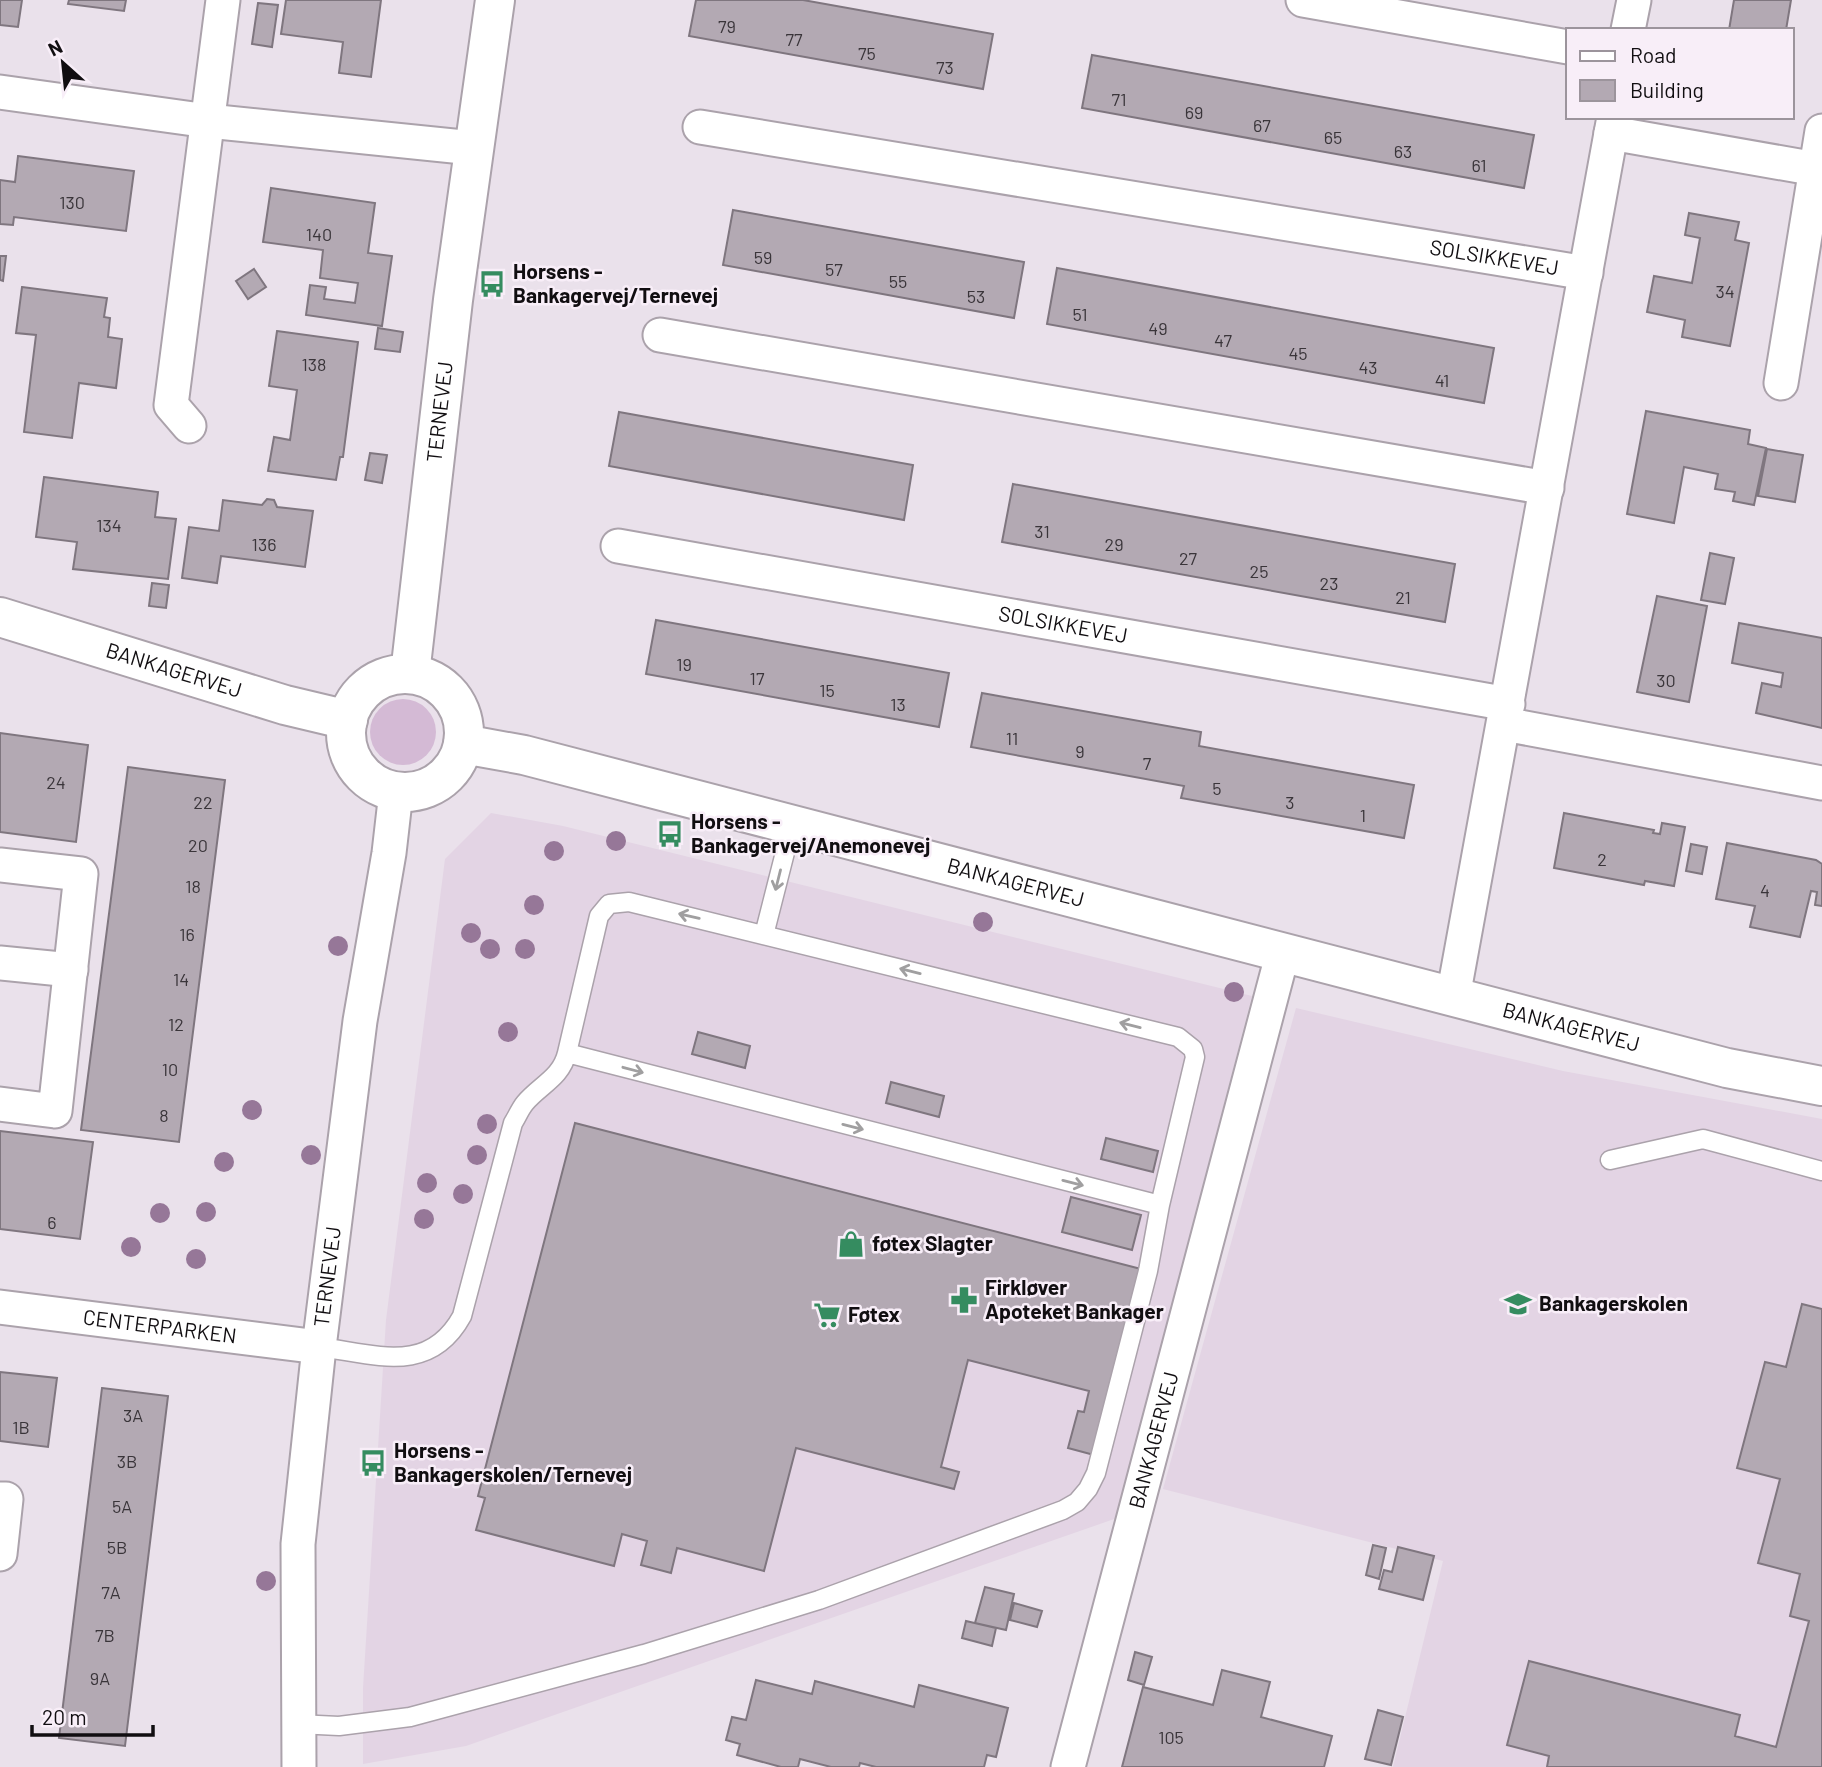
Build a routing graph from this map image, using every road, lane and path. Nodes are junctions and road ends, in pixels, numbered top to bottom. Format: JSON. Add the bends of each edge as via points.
{"nodes":[{"id":1,"x":223,"y":0,"type":"edge"},
{"id":2,"x":495,"y":0,"type":"edge"},
{"id":3,"x":1303,"y":0,"type":"edge"},
{"id":4,"x":1633,"y":0,"type":"edge"},
{"id":5,"x":1628,"y":28,"type":"edge"},
{"id":6,"x":1566,"y":47,"type":"edge"},
{"id":7,"x":0,"y":92,"type":"edge"},
{"id":8,"x":208,"y":121,"type":"junction"},
{"id":9,"x":1612,"y":125,"type":"edge"},
{"id":10,"x":700,"y":127,"type":"dead end"},
{"id":11,"x":1822,"y":131,"type":"edge"},
{"id":12,"x":474,"y":148,"type":"junction"},
{"id":13,"x":1818,"y":169,"type":"edge"},
{"id":14,"x":1586,"y":273,"type":"junction"},
{"id":15,"x":660,"y":335,"type":"dead end"},
{"id":16,"x":1781,"y":383,"type":"dead end"},
{"id":17,"x":189,"y":425,"type":"dead end"},
{"id":18,"x":1547,"y":488,"type":"junction"},
{"id":19,"x":618,"y":545,"type":"dead end"},
{"id":20,"x":0,"y":617,"type":"edge"},
{"id":21,"x":410,"y":674,"type":"junction"},
{"id":22,"x":1506,"y":714,"type":"junction"},
{"id":23,"x":348,"y":720,"type":"junction"},
{"id":24,"x":463,"y":744,"type":"junction"},
{"id":25,"x":1822,"y":783,"type":"edge"},
{"id":26,"x":396,"y":792,"type":"junction"},
{"id":27,"x":792,"y":825,"type":"junction"},
{"id":28,"x":0,"y":865,"type":"edge"},
{"id":29,"x":764,"y":935,"type":"junction"},
{"id":30,"x":1283,"y":952,"type":"junction"},
{"id":31,"x":0,"y":963,"type":"edge"},
{"id":32,"x":71,"y":970,"type":"junction"},
{"id":33,"x":1453,"y":997,"type":"junction"},
{"id":34,"x":567,"y":1053,"type":"junction"},
{"id":35,"x":1822,"y":1086,"type":"edge"},
{"id":36,"x":0,"y":1104,"type":"edge"},
{"id":37,"x":1609,"y":1160,"type":"dead end"},
{"id":38,"x":1822,"y":1171,"type":"edge"},
{"id":39,"x":1160,"y":1205,"type":"junction"},
{"id":40,"x":0,"y":1307,"type":"edge"},
{"id":41,"x":319,"y":1347,"type":"junction"},
{"id":42,"x":0,"y":1499,"type":"edge"},
{"id":43,"x":0,"y":1554,"type":"edge"},
{"id":44,"x":298,"y":1724,"type":"junction"},
{"id":45,"x":299,"y":1767,"type":"edge"},
{"id":46,"x":1068,"y":1767,"type":"edge"}],
"edges":[{"from":1,"to":8,"type":"street"},
{"from":2,"to":12,"type":"street","name":"TERNEVEJ"},
{"from":3,"to":6,"type":"street"},
{"from":4,"to":5,"type":"street"},
{"from":7,"to":8,"type":"street"},
{"from":8,"to":12,"type":"street"},
{"from":8,"to":17,"type":"street","via":[[170,405]]},
{"from":9,"to":13,"type":"street","name":"SOLSIKKEVEJ"},
{"from":9,"to":14,"type":"street","name":"SOLSIKKEVEJ"},
{"from":10,"to":14,"type":"street","name":"SOLSIKKEVEJ"},
{"from":11,"to":13,"type":"street"},
{"from":12,"to":21,"type":"street","name":"TERNEVEJ"},
{"from":13,"to":16,"type":"street"},
{"from":14,"to":18,"type":"street","name":"SOLSIKKEVEJ"},
{"from":15,"to":18,"type":"street"},
{"from":18,"to":22,"type":"street","name":"SOLSIKKEVEJ"},
{"from":19,"to":22,"type":"street","name":"SOLSIKKEVEJ"},
{"from":20,"to":23,"type":"street","name":"BANKAGERVEJ"},
{"from":21,"to":23,"type":"street","via":[[371,685],[356,700]]},
{"from":21,"to":24,"type":"street","via":[[429,679],[457,705],[464,724]]},
{"from":22,"to":25,"type":"street","name":"SOLSIKKEVEJ"},
{"from":22,"to":33,"type":"street","name":"SOLSIKKEVEJ"},
{"from":23,"to":26,"type":"street","via":[[346,737],[359,771],[373,783]]},
{"from":24,"to":26,"type":"street","via":[[458,760],[433,786]]},
{"from":24,"to":27,"type":"street","name":"BANKAGERVEJ","via":[[524,755]]},
{"from":26,"to":41,"type":"street","name":"TERNEVEJ","via":[[360,1021]]},
{"from":27,"to":29,"type":"lane","one_way":true},
{"from":27,"to":30,"type":"street","name":"BANKAGERVEJ"},
{"from":28,"to":32,"type":"street","via":[[81,874]]},
{"from":29,"to":34,"type":"lane","one_way":true,"via":[[629,902],[609,904],[599,916]]},
{"from":39,"to":29,"type":"lane","one_way":true,"via":[[1194,1069],[1193,1049],[1187,1042]]},
{"from":30,"to":33,"type":"street","name":"BANKAGERVEJ"},
{"from":30,"to":46,"type":"street","name":"BANKAGERVEJ"},
{"from":31,"to":32,"type":"street"},
{"from":32,"to":36,"type":"street","via":[[55,1111]]},
{"from":33,"to":35,"type":"street","name":"BANKAGERVEJ","via":[[1727,1068]]},
{"from":34,"to":39,"type":"lane","one_way":true},
{"from":34,"to":41,"type":"lane","via":[[559,1072],[524,1104],[513,1123],[462,1316],[450,1337],[414,1355],[384,1357]]},
{"from":37,"to":38,"type":"lane","via":[[1703,1139]]},
{"from":39,"to":44,"type":"lane","via":[[1148,1271],[1096,1472],[1077,1502],[818,1600],[644,1654],[410,1717],[340,1726]]},
{"from":40,"to":41,"type":"street","name":"CENTERPARKEN"},
{"from":41,"to":44,"type":"street","name":"TERNEVEJ","via":[[298,1544]]},
{"from":42,"to":43,"type":"street","via":[[6,1499]]},
{"from":44,"to":45,"type":"street","name":"TERNEVEJ"}]}
